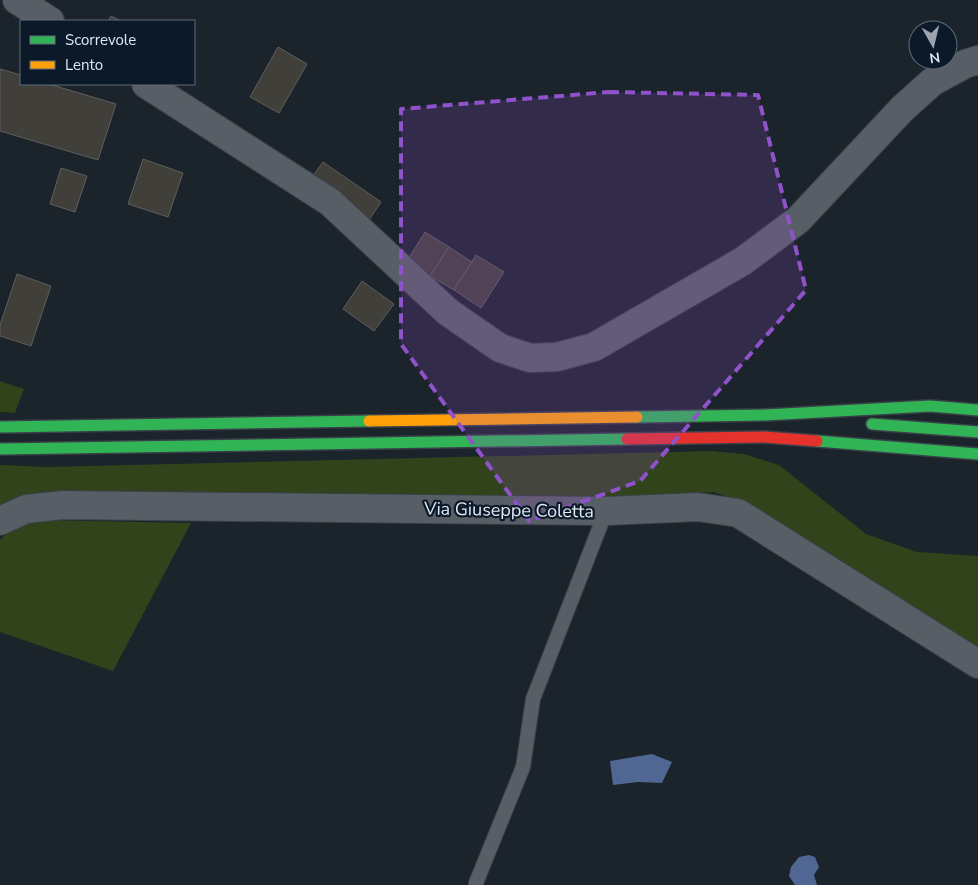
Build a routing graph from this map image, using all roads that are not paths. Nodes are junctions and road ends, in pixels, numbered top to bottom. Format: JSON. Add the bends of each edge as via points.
{"nodes":[{"id":1,"x":17,"y":0,"type":"edge"},
{"id":2,"x":48,"y":20,"type":"edge"},
{"id":3,"x":978,"y":60,"type":"edge"},
{"id":4,"x":148,"y":85,"type":"edge"},
{"id":5,"x":978,"y":410,"type":"edge"},
{"id":6,"x":764,"y":415,"type":"junction"},
{"id":7,"x":0,"y":427,"type":"edge"},
{"id":8,"x":978,"y":432,"type":"edge"},
{"id":9,"x":0,"y":449,"type":"edge"},
{"id":10,"x":978,"y":454,"type":"edge"},
{"id":11,"x":606,"y":511,"type":"junction"},
{"id":12,"x":0,"y":521,"type":"edge"},
{"id":13,"x":978,"y":664,"type":"edge"},
{"id":14,"x":476,"y":882,"type":"dead end"}],
"edges":[{"from":1,"to":2,"type":"street"},
{"from":3,"to":4,"type":"street","via":[[932,82],[902,109],[798,220],[743,261],[594,347],[557,357],[530,358],[500,348],[448,312],[330,202]]},
{"from":5,"to":6,"type":"highway","via":[[930,406]]},
{"from":6,"to":7,"type":"highway"},
{"from":6,"to":8,"type":"highway"},
{"from":9,"to":10,"type":"highway","via":[[764,437]]},
{"from":11,"to":12,"type":"street","name":"Via Giuseppe Coletta","via":[[63,505],[26,509]]},
{"from":11,"to":13,"type":"street","name":"Via Giuseppe Coletta","via":[[698,508],[738,513]]},
{"from":11,"to":14,"type":"lane","via":[[533,699],[523,767]]}]}
